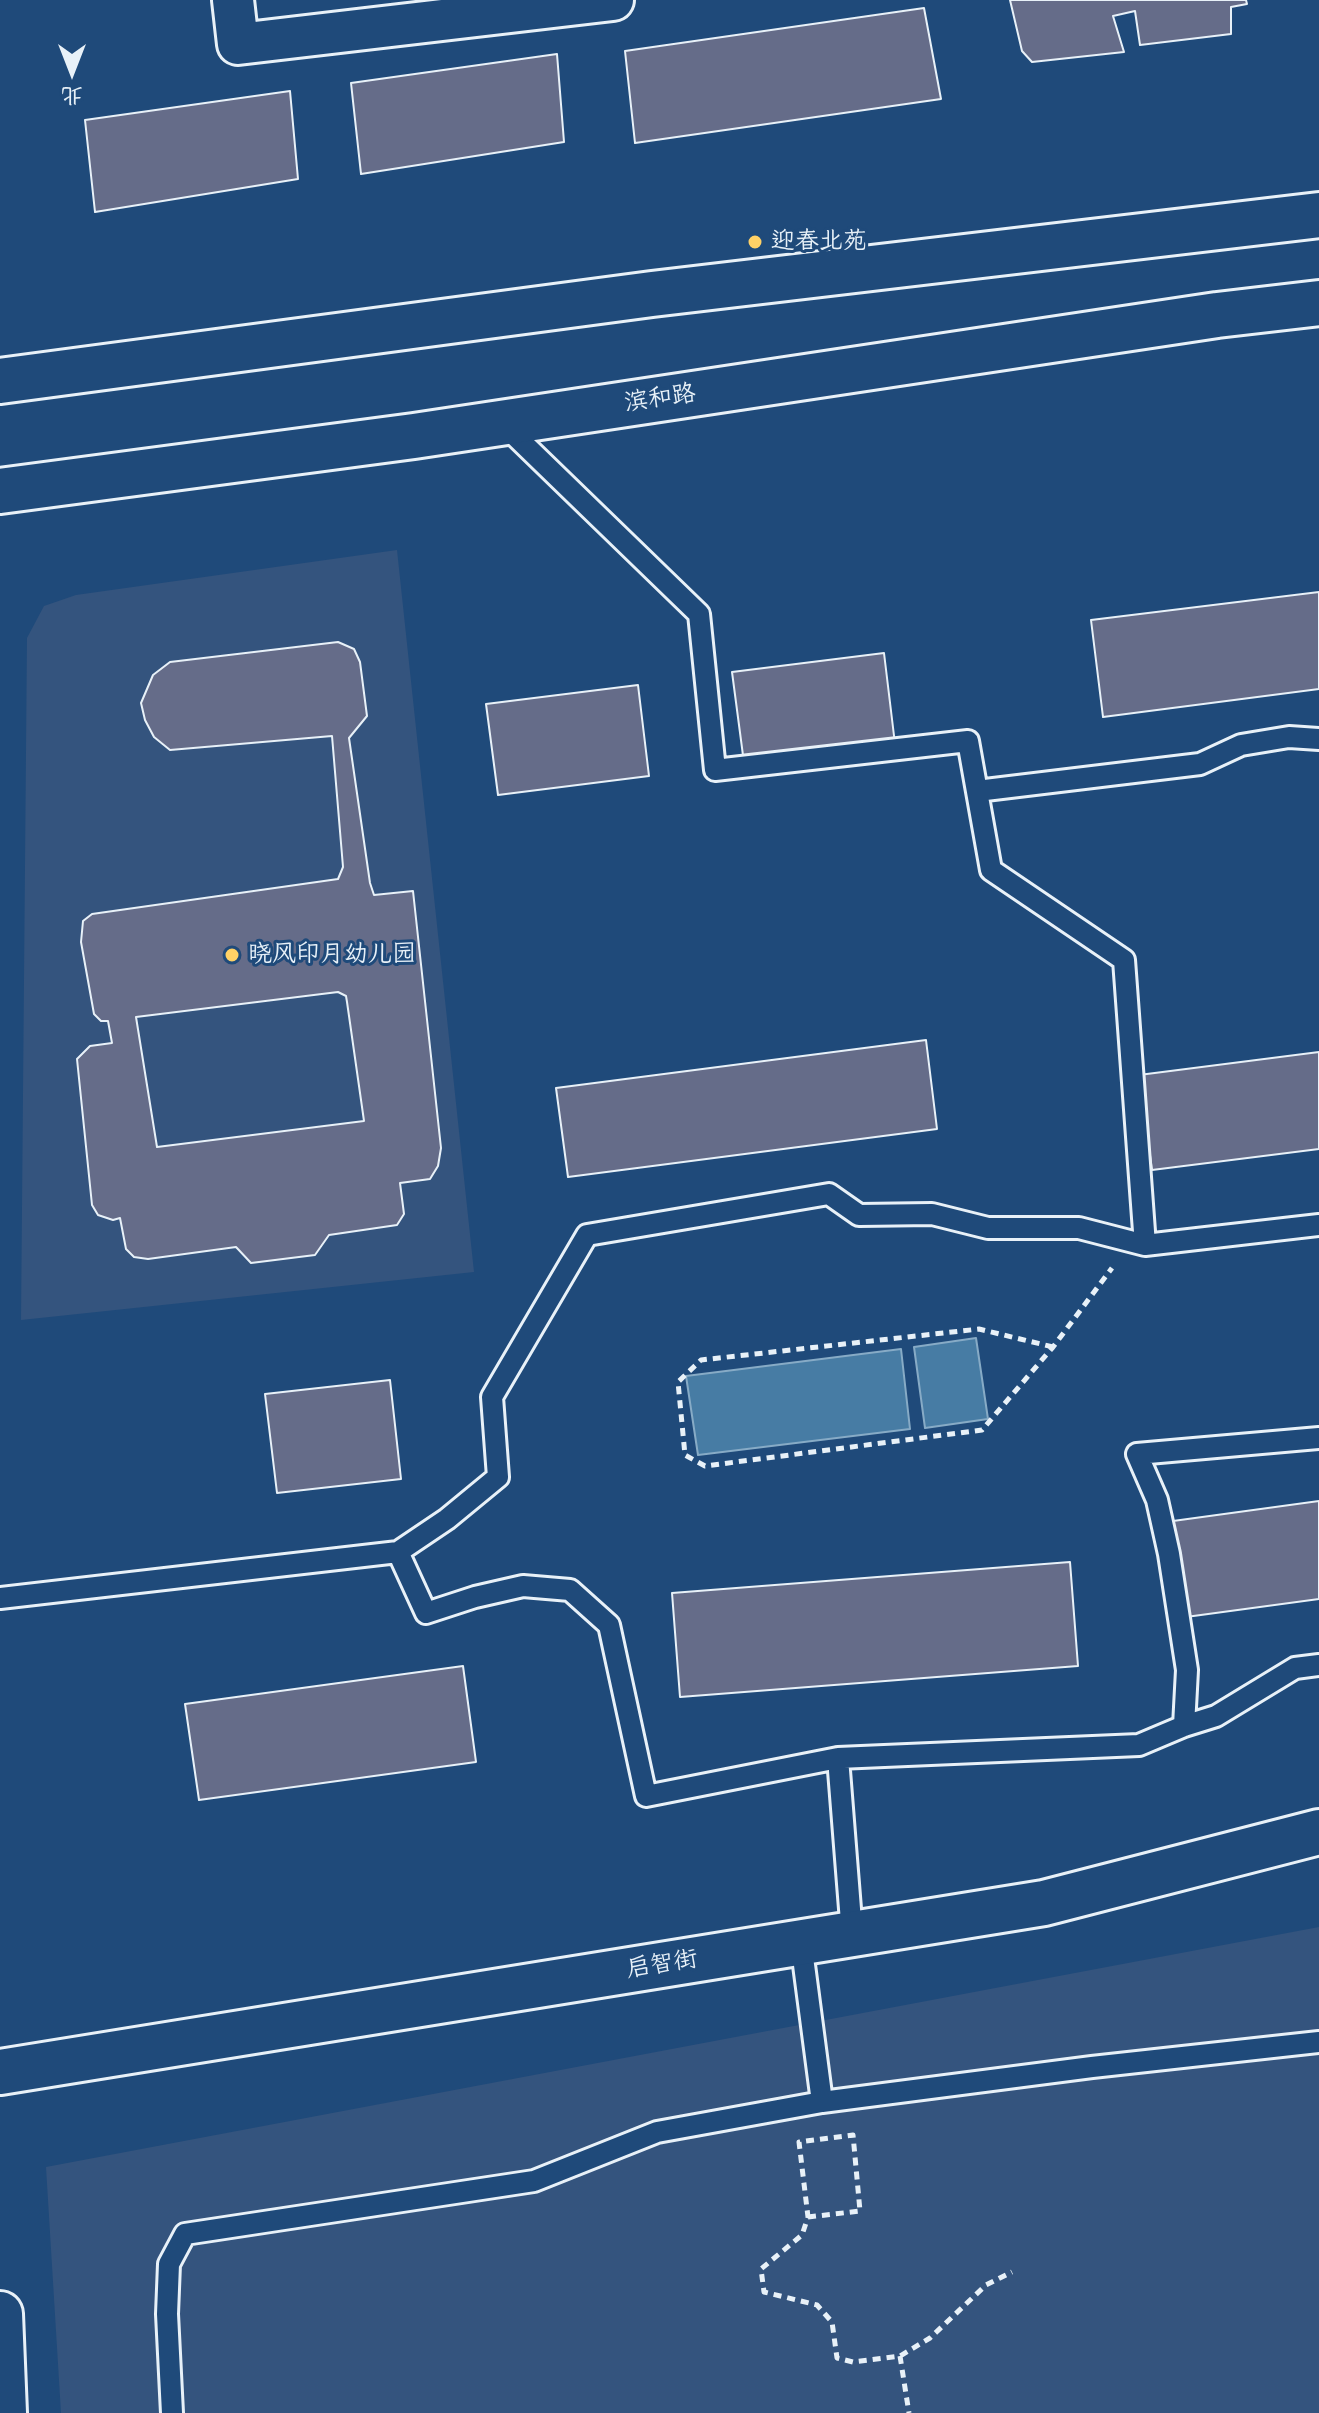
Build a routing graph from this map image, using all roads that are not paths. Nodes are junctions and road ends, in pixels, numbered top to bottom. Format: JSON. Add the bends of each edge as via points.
{"nodes":[{"id":1,"x":233,"y":0,"type":"edge"},
{"id":2,"x":613,"y":0,"type":"edge"},
{"id":3,"x":1319,"y":215,"type":"edge"},
{"id":4,"x":1319,"y":303,"type":"edge"},
{"id":5,"x":0,"y":381,"type":"edge"},
{"id":6,"x":502,"y":423,"type":"junction"},
{"id":7,"x":0,"y":491,"type":"edge"},
{"id":8,"x":1319,"y":739,"type":"edge"},
{"id":9,"x":977,"y":791,"type":"junction"},
{"id":10,"x":1319,"y":1225,"type":"edge"},
{"id":11,"x":1138,"y":1243,"type":"junction"},
{"id":12,"x":1319,"y":1438,"type":"edge"},
{"id":13,"x":398,"y":1552,"type":"junction"},
{"id":14,"x":0,"y":1598,"type":"edge"},
{"id":15,"x":1319,"y":1665,"type":"edge"},
{"id":16,"x":1184,"y":1726,"type":"junction"},
{"id":17,"x":838,"y":1758,"type":"junction"},
{"id":18,"x":1319,"y":1832,"type":"edge"},
{"id":19,"x":852,"y":1934,"type":"junction"},
{"id":20,"x":801,"y":1942,"type":"junction"},
{"id":21,"x":1319,"y":2042,"type":"edge"},
{"id":22,"x":0,"y":2072,"type":"edge"},
{"id":23,"x":822,"y":2102,"type":"junction"},
{"id":24,"x":0,"y":2314,"type":"edge"},
{"id":25,"x":4,"y":2413,"type":"edge"},
{"id":26,"x":172,"y":2413,"type":"edge"}],
"edges":[{"from":1,"to":2,"type":"street","via":[[238,44]]},
{"from":3,"to":5,"type":"main road","via":[[652,294]]},
{"from":4,"to":6,"type":"main road","name":"滨和路"},
{"from":6,"to":7,"type":"main road","name":"滨和路"},
{"from":6,"to":9,"type":"lane","via":[[699,614],[715,770],[968,741]]},
{"from":8,"to":9,"type":"lane","via":[[1289,737],[1241,745],[1200,764]]},
{"from":9,"to":11,"type":"lane","via":[[991,870],[1124,960]]},
{"from":10,"to":11,"type":"lane"},
{"from":11,"to":13,"type":"lane","via":[[1079,1228],[988,1228],[932,1214],[859,1215],[829,1194],[587,1235],[492,1397],[498,1477]]},
{"from":12,"to":16,"type":"lane","via":[[1137,1454],[1157,1500],[1169,1554],[1187,1670]]},
{"from":13,"to":14,"type":"lane"},
{"from":13,"to":17,"type":"lane","via":[[426,1613],[523,1586],[570,1590],[609,1625],[646,1796]]},
{"from":15,"to":16,"type":"lane","via":[[1295,1668],[1216,1716]]},
{"from":16,"to":17,"type":"lane","via":[[1139,1745]]},
{"from":17,"to":19,"type":"lane"},
{"from":18,"to":19,"type":"main road","name":"启智街","via":[[1044,1903]]},
{"from":19,"to":20,"type":"main road","name":"启智街"},
{"from":20,"to":22,"type":"main road","name":"启智街"},
{"from":20,"to":23,"type":"lane"},
{"from":21,"to":23,"type":"lane"},
{"from":23,"to":26,"type":"lane","via":[[657,2132],[534,2181],[185,2234],[169,2264]]},
{"from":24,"to":25,"type":"main road"}]}
